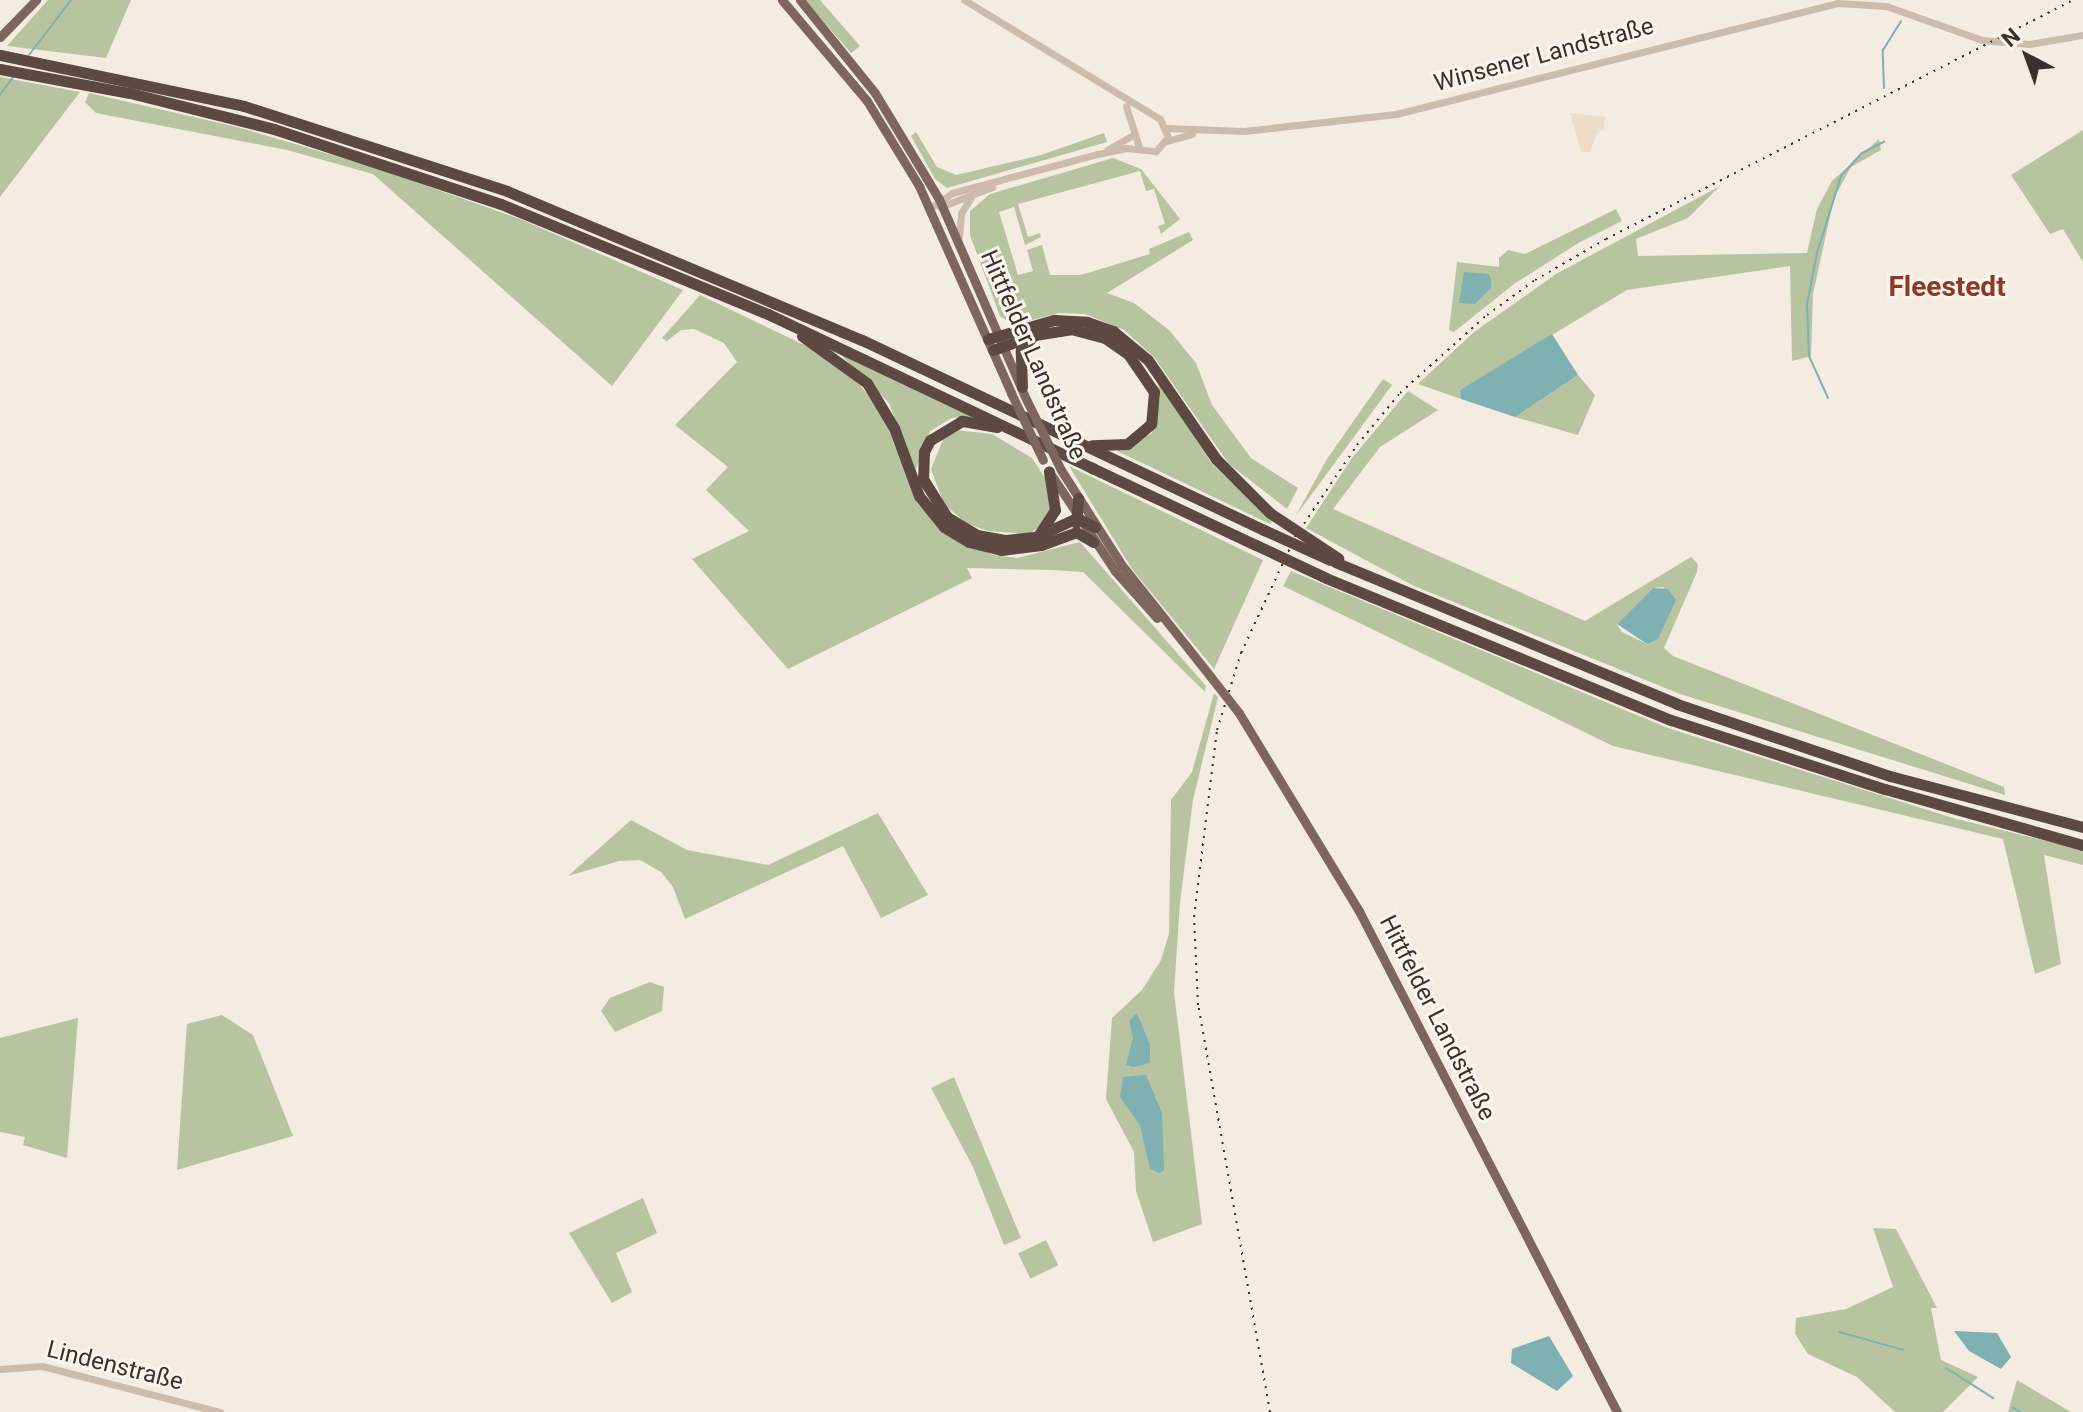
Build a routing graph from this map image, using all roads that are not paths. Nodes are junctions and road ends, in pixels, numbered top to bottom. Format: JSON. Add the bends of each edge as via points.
{"nodes":[{"id":1,"x":36,"y":0,"type":"edge"},
{"id":2,"x":782,"y":0,"type":"edge"},
{"id":3,"x":800,"y":0,"type":"edge"},
{"id":4,"x":964,"y":0,"type":"edge"},
{"id":5,"x":2083,"y":35,"type":"edge"},
{"id":6,"x":0,"y":37,"type":"edge"},
{"id":7,"x":0,"y":55,"type":"edge"},
{"id":8,"x":0,"y":69,"type":"edge"},
{"id":9,"x":1123,"y":101,"type":"junction"},
{"id":10,"x":1149,"y":117,"type":"junction"},
{"id":11,"x":1135,"y":125,"type":"junction"},
{"id":12,"x":1167,"y":128,"type":"junction"},
{"id":13,"x":1198,"y":132,"type":"junction"},
{"id":14,"x":1133,"y":135,"type":"junction"},
{"id":15,"x":1167,"y":141,"type":"junction"},
{"id":16,"x":1139,"y":147,"type":"junction"},
{"id":17,"x":1098,"y":154,"type":"junction"},
{"id":18,"x":1000,"y":183,"type":"junction"},
{"id":19,"x":973,"y":196,"type":"junction"},
{"id":20,"x":941,"y":203,"type":"junction"},
{"id":21,"x":930,"y":208,"type":"junction"},
{"id":22,"x":959,"y":237,"type":"junction"},
{"id":23,"x":768,"y":314,"type":"junction"},
{"id":24,"x":1035,"y":335,"type":"junction"},
{"id":25,"x":997,"y":342,"type":"junction"},
{"id":26,"x":1016,"y":390,"type":"junction"},
{"id":27,"x":1083,"y":445,"type":"junction"},
{"id":28,"x":1051,"y":467,"type":"junction"},
{"id":29,"x":1093,"y":468,"type":"junction"},
{"id":30,"x":1078,"y":498,"type":"junction"},
{"id":31,"x":1077,"y":518,"type":"junction"},
{"id":32,"x":1095,"y":527,"type":"junction"},
{"id":33,"x":1070,"y":533,"type":"junction"},
{"id":34,"x":1035,"y":537,"type":"junction"},
{"id":35,"x":1093,"y":542,"type":"junction"},
{"id":36,"x":1336,"y":560,"type":"junction"},
{"id":37,"x":1196,"y":658,"type":"junction"},
{"id":38,"x":2083,"y":827,"type":"edge"},
{"id":39,"x":2083,"y":845,"type":"edge"},
{"id":40,"x":0,"y":1369,"type":"edge"},
{"id":41,"x":220,"y":1412,"type":"edge"},
{"id":42,"x":1617,"y":1412,"type":"edge"}],
"edges":[{"from":1,"to":6,"type":"main road"},
{"from":2,"to":21,"type":"main road","name":"Hittfelder Landstraße","via":[[880,121]]},
{"from":3,"to":20,"type":"main road","name":"Hittfelder Landstraße","via":[[850,59]]},
{"from":4,"to":9,"type":"street","name":"Winsener Landstraße"},
{"from":5,"to":13,"type":"street","name":"Winsener Landstraße","via":[[2029,44],[1982,40],[1886,6],[1837,3],[1396,114]]},
{"from":7,"to":27,"type":"highway","via":[[131,79],[277,115],[507,191],[762,295]]},
{"from":8,"to":23,"type":"highway","via":[[130,93],[274,129],[432,179]]},
{"from":9,"to":10,"type":"street","name":"Winsener Landstraße"},
{"from":9,"to":11,"type":"street"},
{"from":10,"to":11,"type":"street"},
{"from":10,"to":12,"type":"street","name":"Winsener Landstraße"},
{"from":11,"to":14,"type":"street"},
{"from":12,"to":13,"type":"street","name":"Winsener Landstraße"},
{"from":12,"to":15,"type":"street"},
{"from":13,"to":15,"type":"street","name":"Winsener Landstraße"},
{"from":14,"to":16,"type":"street"},
{"from":14,"to":17,"type":"street","name":"Winsener Landstraße"},
{"from":15,"to":16,"type":"street","name":"Winsener Landstraße","via":[[1156,151]]},
{"from":16,"to":17,"type":"street","name":"Winsener Landstraße"},
{"from":17,"to":18,"type":"street","name":"Winsener Landstraße"},
{"from":18,"to":19,"type":"street","name":"Winsener Landstraße"},
{"from":18,"to":20,"type":"street","name":"Winsener Landstraße"},
{"from":19,"to":20,"type":"street","name":"Winsener Landstraße"},
{"from":19,"to":22,"type":"street","via":[[961,213]]},
{"from":20,"to":21,"type":"street","name":"Winsener Landstraße"},
{"from":20,"to":22,"type":"main road","name":"Hittfelder Landstraße"},
{"from":21,"to":25,"type":"main road","name":"Hittfelder Landstraße"},
{"from":22,"to":25,"type":"main road","name":"Hittfelder Landstraße"},
{"from":23,"to":29,"type":"highway"},
{"from":23,"to":33,"type":"highway","via":[[867,383],[894,428],[919,496],[944,527],[969,542],[1001,550],[1041,545]]},
{"from":24,"to":25,"type":"highway"},
{"from":24,"to":26,"type":"highway","via":[[1021,350]]},
{"from":24,"to":27,"type":"highway","via":[[1071,329],[1105,338],[1128,354],[1149,381],[1155,414],[1145,433],[1116,447]]},
{"from":25,"to":26,"type":"main road","name":"Hittfelder Landstraße"},
{"from":25,"to":36,"type":"highway","bridge":true,"via":[[1071,320],[1124,338],[1155,369],[1216,459],[1270,513]]},
{"from":26,"to":28,"type":"main road","name":"Hittfelder Landstraße","bridge":true},
{"from":26,"to":28,"type":"main road","name":"Hittfelder Landstraße","bridge":true,"via":[[1027,401]]},
{"from":27,"to":36,"type":"highway","bridge":true},
{"from":28,"to":30,"type":"main road","name":"Hittfelder Landstraße"},
{"from":28,"to":31,"type":"main road","name":"Hittfelder Landstraße"},
{"from":28,"to":34,"type":"highway","via":[[1055,510]]},
{"from":29,"to":34,"type":"highway","via":[[982,422],[953,423],[930,440],[923,479],[947,517],[990,539]]},
{"from":29,"to":39,"type":"highway","bridge":true,"via":[[1326,578],[1637,708]]},
{"from":30,"to":31,"type":"highway"},
{"from":30,"to":32,"type":"main road","name":"Hittfelder Landstraße"},
{"from":31,"to":32,"type":"highway"},
{"from":31,"to":33,"type":"highway"},
{"from":31,"to":34,"type":"highway"},
{"from":31,"to":35,"type":"main road","name":"Hittfelder Landstraße"},
{"from":32,"to":37,"type":"main road","name":"Hittfelder Landstraße"},
{"from":33,"to":35,"type":"highway","via":[[1081,533]]},
{"from":35,"to":37,"type":"main road","name":"Hittfelder Landstraße"},
{"from":36,"to":38,"type":"highway","via":[[1677,704],[1890,776]]},
{"from":37,"to":42,"type":"main road","name":"Hittfelder Landstraße","bridge":true,"via":[[1239,713],[1353,899]]},
{"from":40,"to":41,"type":"street","name":"Lindenstraße","via":[[42,1366]]}]}
